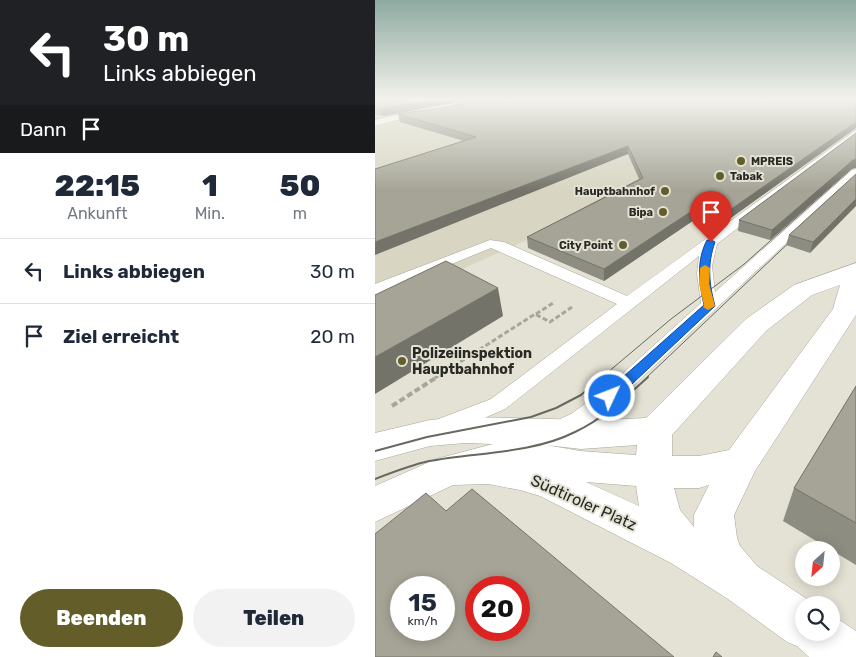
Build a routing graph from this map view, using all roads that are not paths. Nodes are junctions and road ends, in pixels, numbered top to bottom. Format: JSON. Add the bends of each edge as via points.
{"nodes":[{"id":1,"x":856,"y":133,"type":"edge"},
{"id":2,"x":856,"y":172,"type":"edge"},
{"id":3,"x":711,"y":242,"type":"junction"},
{"id":4,"x":856,"y":270,"type":"edge"},
{"id":5,"x":375,"y":290,"type":"edge"},
{"id":6,"x":628,"y":302,"type":"junction"},
{"id":7,"x":710,"y":306,"type":"junction"},
{"id":8,"x":610,"y":396,"type":"junction"},
{"id":9,"x":513,"y":431,"type":"junction"},
{"id":10,"x":655,"y":431,"type":"junction"},
{"id":11,"x":430,"y":433,"type":"junction"},
{"id":12,"x":571,"y":444,"type":"junction"},
{"id":13,"x":375,"y":447,"type":"edge"},
{"id":14,"x":741,"y":462,"type":"junction"},
{"id":15,"x":449,"y":470,"type":"junction"},
{"id":16,"x":653,"y":472,"type":"junction"},
{"id":17,"x":375,"y":504,"type":"edge"},
{"id":18,"x":686,"y":549,"type":"junction"},
{"id":19,"x":744,"y":583,"type":"junction"},
{"id":20,"x":795,"y":619,"type":"edge"},
{"id":21,"x":828,"y":641,"type":"edge"},
{"id":22,"x":851,"y":657,"type":"edge"}],
"edges":[{"from":1,"to":3,"type":"lane"},
{"from":2,"to":7,"type":"lane"},
{"from":3,"to":6,"type":"lane"},
{"from":3,"to":7,"type":"lane","via":[[705,258],[704,284]]},
{"from":4,"to":10,"type":"street","via":[[803,290],[774,310]]},
{"from":4,"to":14,"type":"street","via":[[846,310]]},
{"from":5,"to":6,"type":"lane","via":[[490,244],[499,245]]},
{"from":6,"to":11,"type":"lane","via":[[498,404]]},
{"from":7,"to":8,"type":"lane"},
{"from":8,"to":9,"type":"lane"},
{"from":8,"to":12,"type":"lane","via":[[579,420]]},
{"from":9,"to":11,"type":"street","name":"Südtiroler Platz"},
{"from":9,"to":12,"type":"street","name":"Südtiroler Platz"},
{"from":10,"to":12,"type":"street","name":"Südtiroler Platz"},
{"from":10,"to":16,"type":"street"},
{"from":11,"to":13,"type":"street","name":"Südtiroler Platz"},
{"from":12,"to":15,"type":"street","name":"Südtiroler Platz","via":[[527,457],[497,458]]},
{"from":12,"to":16,"type":"street","name":"Südtiroler Platz"},
{"from":12,"to":18,"type":"lane","via":[[597,492]]},
{"from":14,"to":16,"type":"street","name":"Südtiroler Platz","via":[[699,472]]},
{"from":14,"to":19,"type":"street","via":[[714,515],[716,538],[724,560]]},
{"from":15,"to":17,"type":"street"},
{"from":15,"to":18,"type":"street","name":"Südtiroler Platz","via":[[488,468],[552,484]]},
{"from":16,"to":18,"type":"street","via":[[665,521]]},
{"from":18,"to":19,"type":"street","name":"Südtiroler Platz"},
{"from":19,"to":20,"type":"street"},
{"from":21,"to":22,"type":"street"}]}
